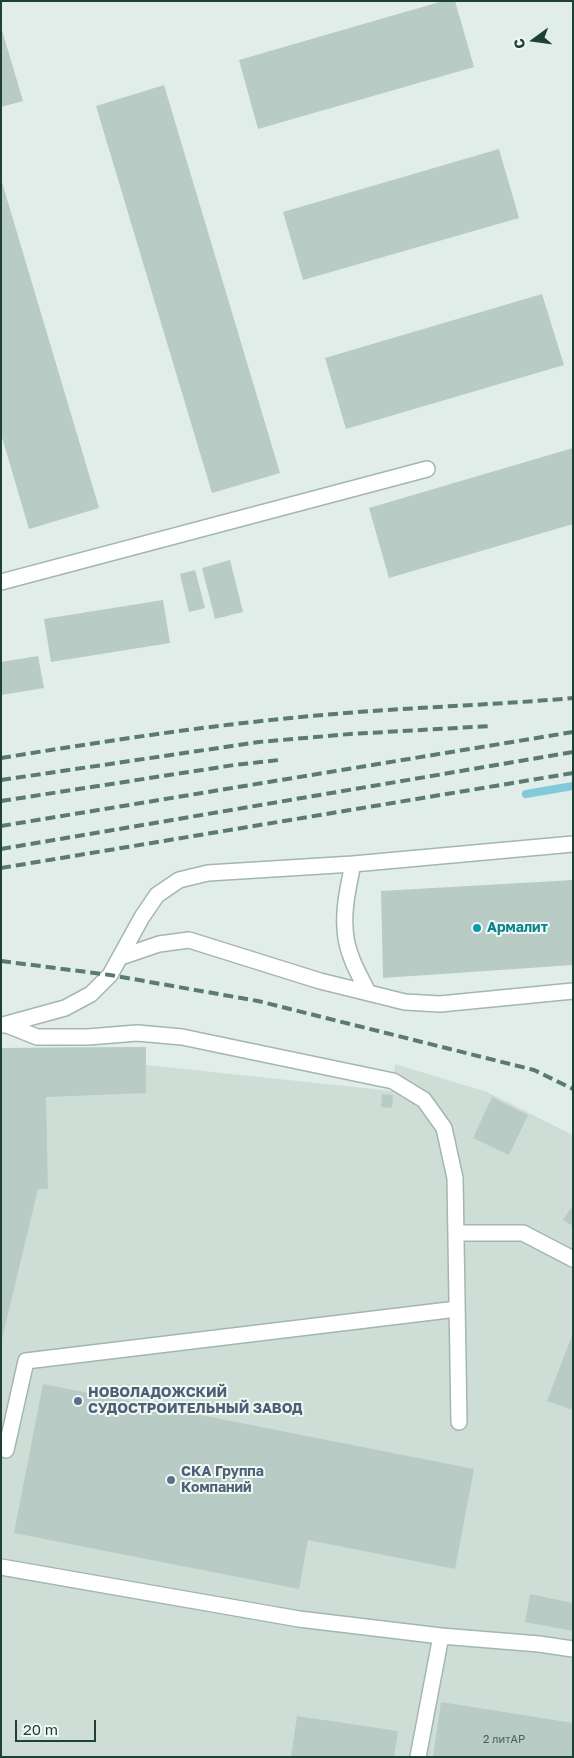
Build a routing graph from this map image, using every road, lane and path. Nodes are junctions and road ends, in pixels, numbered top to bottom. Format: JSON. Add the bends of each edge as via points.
{"nodes":[{"id":1,"x":427,"y":469,"type":"dead end"},
{"id":2,"x":1,"y":582,"type":"edge"},
{"id":3,"x":573,"y":844,"type":"edge"},
{"id":4,"x":353,"y":864,"type":"junction"},
{"id":5,"x":121,"y":957,"type":"junction"},
{"id":6,"x":573,"y":991,"type":"edge"},
{"id":7,"x":368,"y":992,"type":"junction"},
{"id":8,"x":4,"y":1025,"type":"edge"},
{"id":9,"x":456,"y":1233,"type":"junction"},
{"id":10,"x":573,"y":1258,"type":"edge"},
{"id":11,"x":457,"y":1309,"type":"junction"},
{"id":12,"x":459,"y":1422,"type":"dead end"},
{"id":13,"x":6,"y":1450,"type":"dead end"},
{"id":14,"x":1,"y":1567,"type":"edge"},
{"id":15,"x":441,"y":1636,"type":"junction"},
{"id":16,"x":573,"y":1649,"type":"edge"},
{"id":17,"x":418,"y":1757,"type":"edge"}],
"edges":[{"from":1,"to":2,"type":"lane"},
{"from":3,"to":4,"type":"lane"},
{"from":4,"to":5,"type":"lane","via":[[208,873],[179,880],[157,895]]},
{"from":4,"to":7,"type":"lane","via":[[345,904],[346,938],[356,970]]},
{"from":5,"to":7,"type":"lane","via":[[160,944],[189,940],[320,981]]},
{"from":5,"to":8,"type":"lane","via":[[110,975],[91,994],[65,1008]]},
{"from":6,"to":7,"type":"lane","via":[[440,1004],[405,1002]]},
{"from":8,"to":9,"type":"lane","via":[[38,1037],[137,1033],[182,1037],[393,1081],[424,1100],[444,1128],[455,1178]]},
{"from":9,"to":10,"type":"lane","via":[[523,1233]]},
{"from":9,"to":11,"type":"lane"},
{"from":11,"to":12,"type":"lane"},
{"from":11,"to":13,"type":"lane","via":[[26,1360]]},
{"from":14,"to":15,"type":"lane","via":[[299,1619]]},
{"from":15,"to":16,"type":"lane"},
{"from":15,"to":17,"type":"lane"}]}
